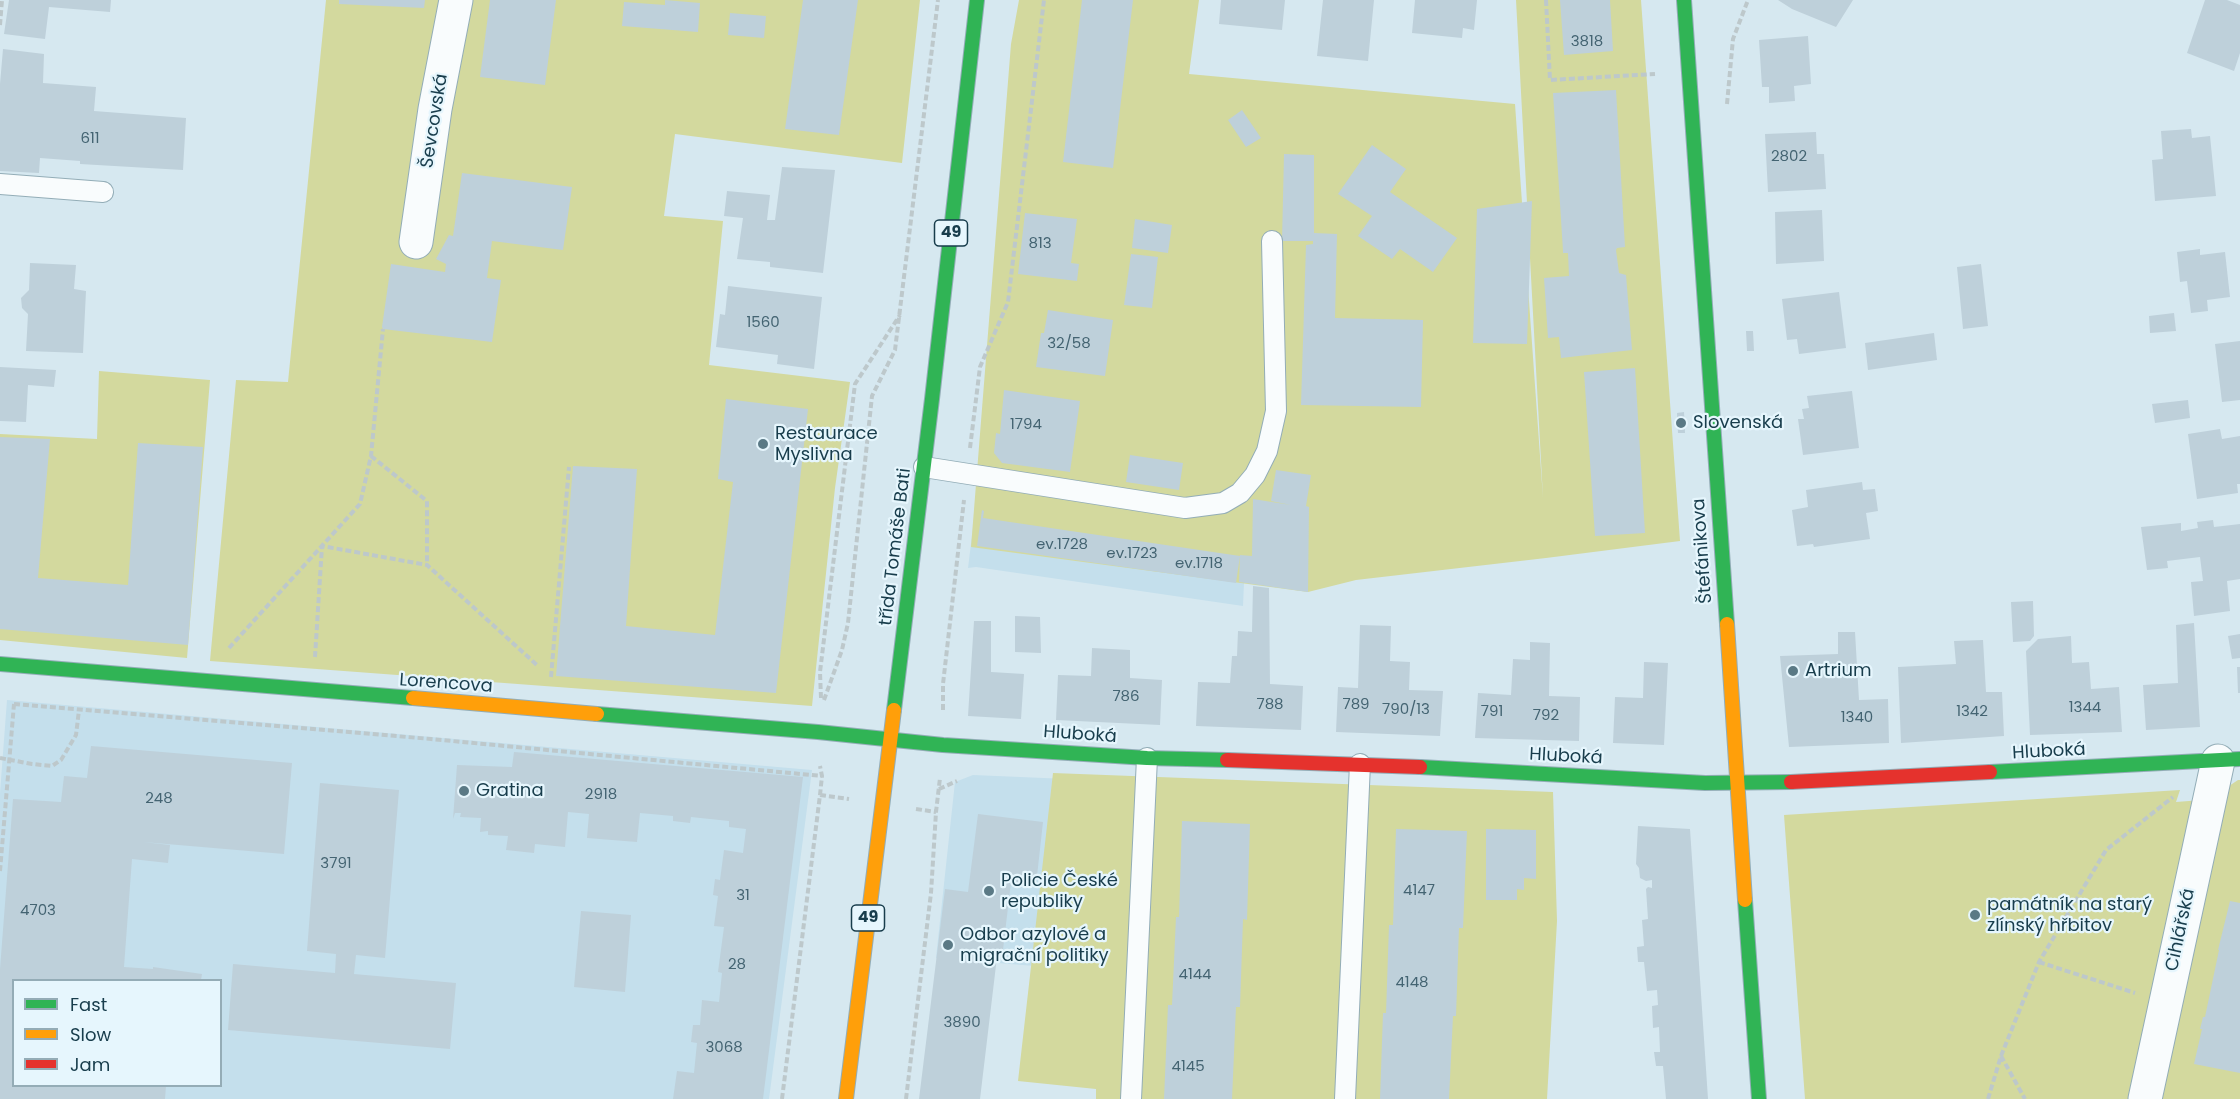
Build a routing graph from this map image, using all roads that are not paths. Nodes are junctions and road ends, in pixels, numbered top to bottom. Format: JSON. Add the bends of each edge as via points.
{"nodes":[{"id":1,"x":456,"y":0,"type":"edge"},
{"id":2,"x":977,"y":0,"type":"edge"},
{"id":3,"x":1684,"y":0,"type":"edge"},
{"id":4,"x":0,"y":184,"type":"edge"},
{"id":5,"x":103,"y":192,"type":"dead end"},
{"id":6,"x":1272,"y":241,"type":"dead end"},
{"id":7,"x":416,"y":242,"type":"dead end"},
{"id":8,"x":924,"y":467,"type":"junction"},
{"id":9,"x":0,"y":664,"type":"edge"},
{"id":10,"x":890,"y":738,"type":"junction"},
{"id":11,"x":1147,"y":758,"type":"junction"},
{"id":12,"x":2229,"y":760,"type":"edge"},
{"id":13,"x":1360,"y":764,"type":"junction"},
{"id":14,"x":1737,"y":784,"type":"junction"},
{"id":15,"x":846,"y":1099,"type":"edge"},
{"id":16,"x":1131,"y":1099,"type":"edge"},
{"id":17,"x":1345,"y":1099,"type":"edge"},
{"id":18,"x":1759,"y":1099,"type":"edge"},
{"id":19,"x":2145,"y":1099,"type":"edge"}],
"edges":[{"from":1,"to":7,"type":"street","name":"Ševcovská"},
{"from":2,"to":8,"type":"street","name":"třída Tomáše Bati","number":"49"},
{"from":3,"to":14,"type":"street","name":"Štefánikova"},
{"from":4,"to":5,"type":"lane"},
{"from":6,"to":8,"type":"lane","via":[[1276,411],[1267,451],[1240,493],[1223,503],[1185,508]]},
{"from":8,"to":10,"type":"street","name":"třída Tomáše Bati","number":"49"},
{"from":9,"to":10,"type":"street","name":"Lorencova"},
{"from":10,"to":11,"type":"street","name":"Hluboká"},
{"from":10,"to":15,"type":"street","name":"třída Tomáše Bati","number":"49"},
{"from":11,"to":13,"type":"street","name":"Hluboká"},
{"from":11,"to":16,"type":"lane"},
{"from":12,"to":14,"type":"street","name":"Hluboká"},
{"from":12,"to":19,"type":"street","name":"Cihlářská"},
{"from":13,"to":14,"type":"street","name":"Hluboká"},
{"from":13,"to":17,"type":"lane"},
{"from":14,"to":18,"type":"street","name":"Štefánikova"}]}
